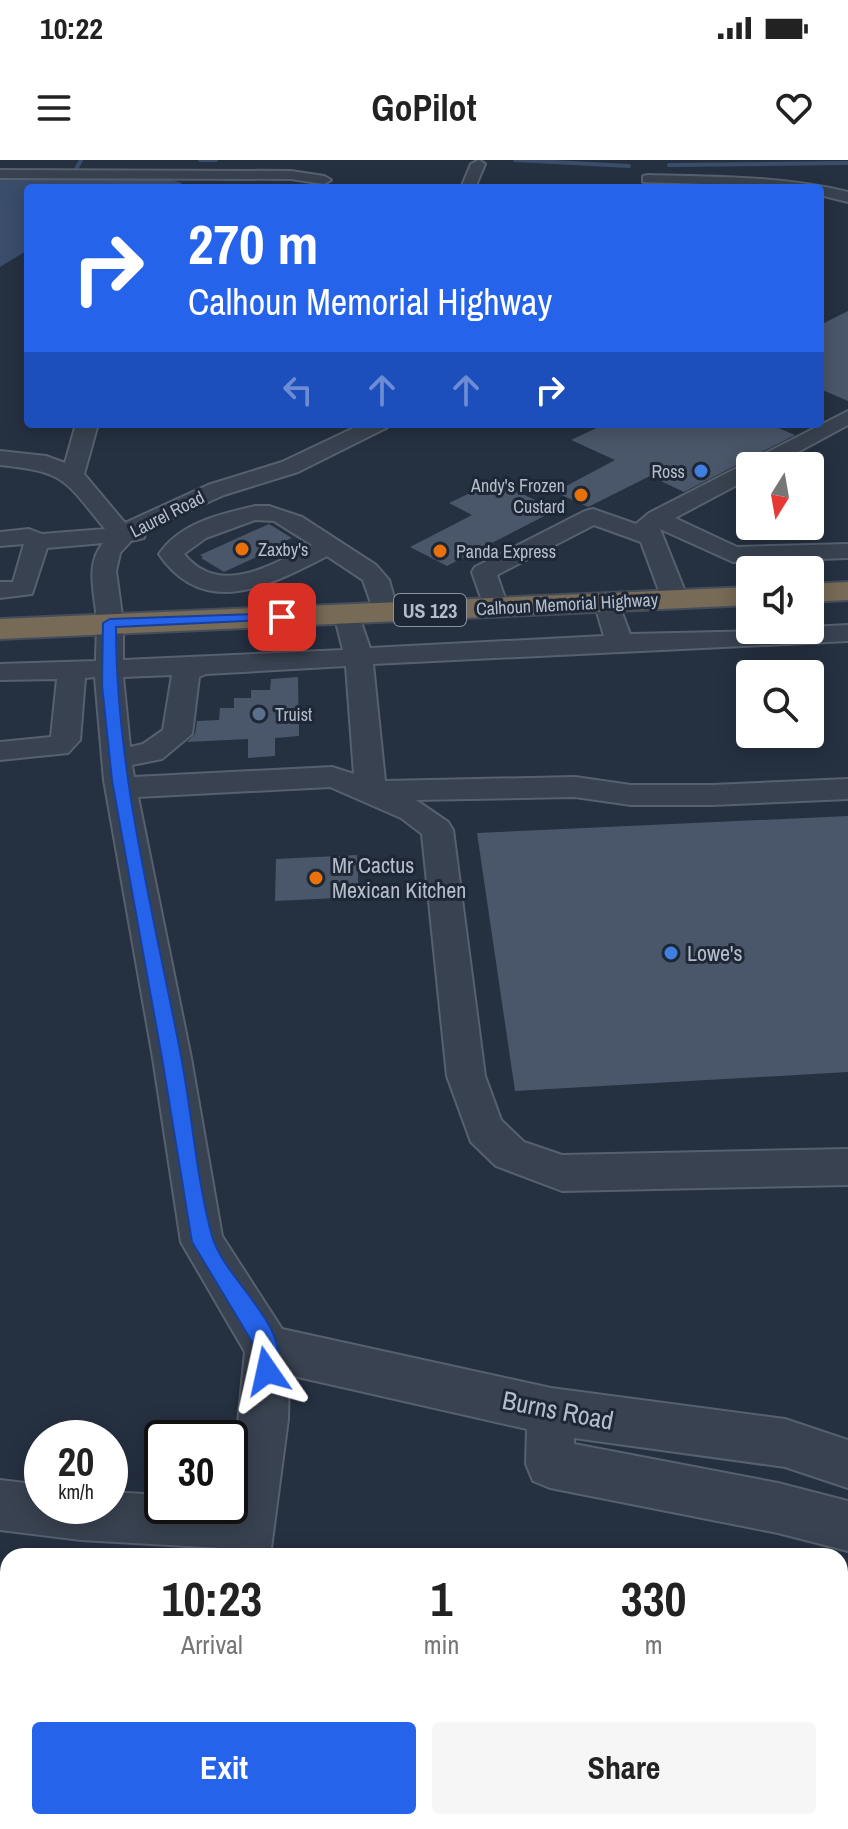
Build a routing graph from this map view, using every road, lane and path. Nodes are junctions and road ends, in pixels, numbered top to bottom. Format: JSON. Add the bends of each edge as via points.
{"nodes":[{"id":1,"x":646,"y":161,"type":"edge"},
{"id":2,"x":478,"y":164,"type":"dead end"},
{"id":3,"x":0,"y":174,"type":"edge"},
{"id":4,"x":649,"y":183,"type":"edge"},
{"id":5,"x":320,"y":184,"type":"edge"},
{"id":6,"x":470,"y":184,"type":"edge"},
{"id":7,"x":771,"y":184,"type":"edge"},
{"id":8,"x":824,"y":191,"type":"edge"},
{"id":9,"x":848,"y":197,"type":"edge"},
{"id":10,"x":848,"y":417,"type":"edge"},
{"id":11,"x":86,"y":428,"type":"edge"},
{"id":12,"x":353,"y":430,"type":"edge"},
{"id":13,"x":781,"y":452,"type":"edge"},
{"id":14,"x":0,"y":458,"type":"edge"},
{"id":15,"x":73,"y":475,"type":"junction"},
{"id":16,"x":736,"y":477,"type":"edge"},
{"id":17,"x":246,"y":483,"type":"junction"},
{"id":18,"x":274,"y":513,"type":"junction"},
{"id":19,"x":179,"y":517,"type":"junction"},
{"id":20,"x":653,"y":528,"type":"junction"},
{"id":21,"x":202,"y":530,"type":"junction"},
{"id":22,"x":123,"y":535,"type":"junction"},
{"id":23,"x":0,"y":539,"type":"edge"},
{"id":24,"x":37,"y":542,"type":"junction"},
{"id":25,"x":326,"y":544,"type":"junction"},
{"id":26,"x":848,"y":551,"type":"edge"},
{"id":27,"x":216,"y":584,"type":"junction"},
{"id":28,"x":0,"y":590,"type":"edge"},
{"id":29,"x":848,"y":591,"type":"edge"},
{"id":30,"x":824,"y":592,"type":"edge"},
{"id":31,"x":736,"y":597,"type":"edge"},
{"id":32,"x":675,"y":599,"type":"junction"},
{"id":33,"x":607,"y":602,"type":"junction"},
{"id":34,"x":495,"y":607,"type":"junction"},
{"id":35,"x":385,"y":612,"type":"junction"},
{"id":36,"x":347,"y":614,"type":"junction"},
{"id":37,"x":110,"y":623,"type":"junction"},
{"id":38,"x":0,"y":629,"type":"edge"},
{"id":39,"x":848,"y":633,"type":"edge"},
{"id":40,"x":619,"y":643,"type":"junction"},
{"id":41,"x":359,"y":657,"type":"junction"},
{"id":42,"x":201,"y":666,"type":"junction"},
{"id":43,"x":110,"y":669,"type":"junction"},
{"id":44,"x":72,"y":670,"type":"junction"},
{"id":45,"x":0,"y":672,"type":"edge"},
{"id":46,"x":0,"y":751,"type":"edge"},
{"id":47,"x":119,"y":774,"type":"junction"},
{"id":48,"x":848,"y":789,"type":"edge"},
{"id":49,"x":371,"y":791,"type":"junction"},
{"id":50,"x":848,"y":1167,"type":"edge"},
{"id":51,"x":268,"y":1348,"type":"junction"},
{"id":52,"x":551,"y":1411,"type":"junction"},
{"id":53,"x":848,"y":1464,"type":"edge"},
{"id":54,"x":0,"y":1505,"type":"edge"},
{"id":55,"x":848,"y":1526,"type":"edge"},
{"id":56,"x":248,"y":1541,"type":"edge"}],
"edges":[{"from":1,"to":4,"type":"street"},
{"from":2,"to":6,"type":"street"},
{"from":3,"to":5,"type":"street","via":[[291,175]]},
{"from":4,"to":7,"type":"street"},
{"from":8,"to":9,"type":"street"},
{"from":10,"to":13,"type":"street"},
{"from":11,"to":15,"type":"street"},
{"from":12,"to":17,"type":"street","name":"Laurel Road"},
{"from":14,"to":15,"type":"street","via":[[46,463]]},
{"from":15,"to":22,"type":"street"},
{"from":16,"to":20,"type":"street"},
{"from":17,"to":19,"type":"street","name":"Laurel Road"},
{"from":17,"to":22,"type":"street","name":"Laurel Road","via":[[216,490]]},
{"from":18,"to":21,"type":"street","via":[[248,512]]},
{"from":18,"to":25,"type":"street"},
{"from":18,"to":27,"type":"street","via":[[190,546],[187,551]]},
{"from":19,"to":21,"type":"street"},
{"from":19,"to":22,"type":"street","name":"Laurel Road","via":[[143,533]]},
{"from":20,"to":26,"type":"street","via":[[733,555]]},
{"from":20,"to":32,"type":"street"},
{"from":20,"to":34,"type":"street","via":[[593,516],[484,572]]},
{"from":21,"to":27,"type":"street","via":[[180,541],[171,554],[179,568]]},
{"from":22,"to":24,"type":"street"},
{"from":22,"to":37,"type":"street","via":[[108,552],[104,571]]},
{"from":23,"to":24,"type":"street","via":[[29,536]]},
{"from":24,"to":28,"type":"street","via":[[23,589]]},
{"from":25,"to":27,"type":"street","via":[[260,579]]},
{"from":25,"to":35,"type":"street","via":[[374,577]]},
{"from":29,"to":30,"type":"highway"},
{"from":31,"to":32,"type":"highway","name":"Calhoun Memorial Highway","number":"US 123"},
{"from":32,"to":33,"type":"highway","name":"Calhoun Memorial Highway","number":"US 123"},
{"from":33,"to":34,"type":"highway","name":"Calhoun Memorial Highway","number":"US 123"},
{"from":33,"to":40,"type":"street"},
{"from":34,"to":35,"type":"highway","name":"Calhoun Memorial Highway","number":"US 123"},
{"from":35,"to":36,"type":"highway","name":"Calhoun Memorial Highway","number":"US 123"},
{"from":36,"to":37,"type":"highway","name":"Calhoun Memorial Highway","number":"US 123"},
{"from":36,"to":41,"type":"street"},
{"from":37,"to":38,"type":"highway","name":"Calhoun Memorial Highway","number":"US 123"},
{"from":37,"to":43,"type":"street"},
{"from":39,"to":40,"type":"street"},
{"from":40,"to":41,"type":"street"},
{"from":41,"to":42,"type":"street"},
{"from":41,"to":49,"type":"street"},
{"from":42,"to":43,"type":"street"},
{"from":42,"to":47,"type":"street","via":[[186,673],[177,734]]},
{"from":43,"to":44,"type":"street"},
{"from":43,"to":47,"type":"street"},
{"from":44,"to":45,"type":"street"},
{"from":44,"to":46,"type":"street","via":[[65,740],[58,746]]},
{"from":47,"to":49,"type":"street","via":[[332,777]]},
{"from":47,"to":51,"type":"street","via":[[202,1242]]},
{"from":48,"to":49,"type":"street","via":[[712,795],[631,795],[575,787]]},
{"from":49,"to":50,"type":"street","via":[[437,830],[466,1076],[485,1130],[510,1154],[562,1173]]},
{"from":51,"to":52,"type":"street","name":"Burns Road"},
{"from":51,"to":56,"type":"street"},
{"from":52,"to":53,"type":"street","name":"Burns Road","via":[[785,1443]]},
{"from":52,"to":55,"type":"street","via":[[550,1464]]},
{"from":54,"to":56,"type":"street"}]}
